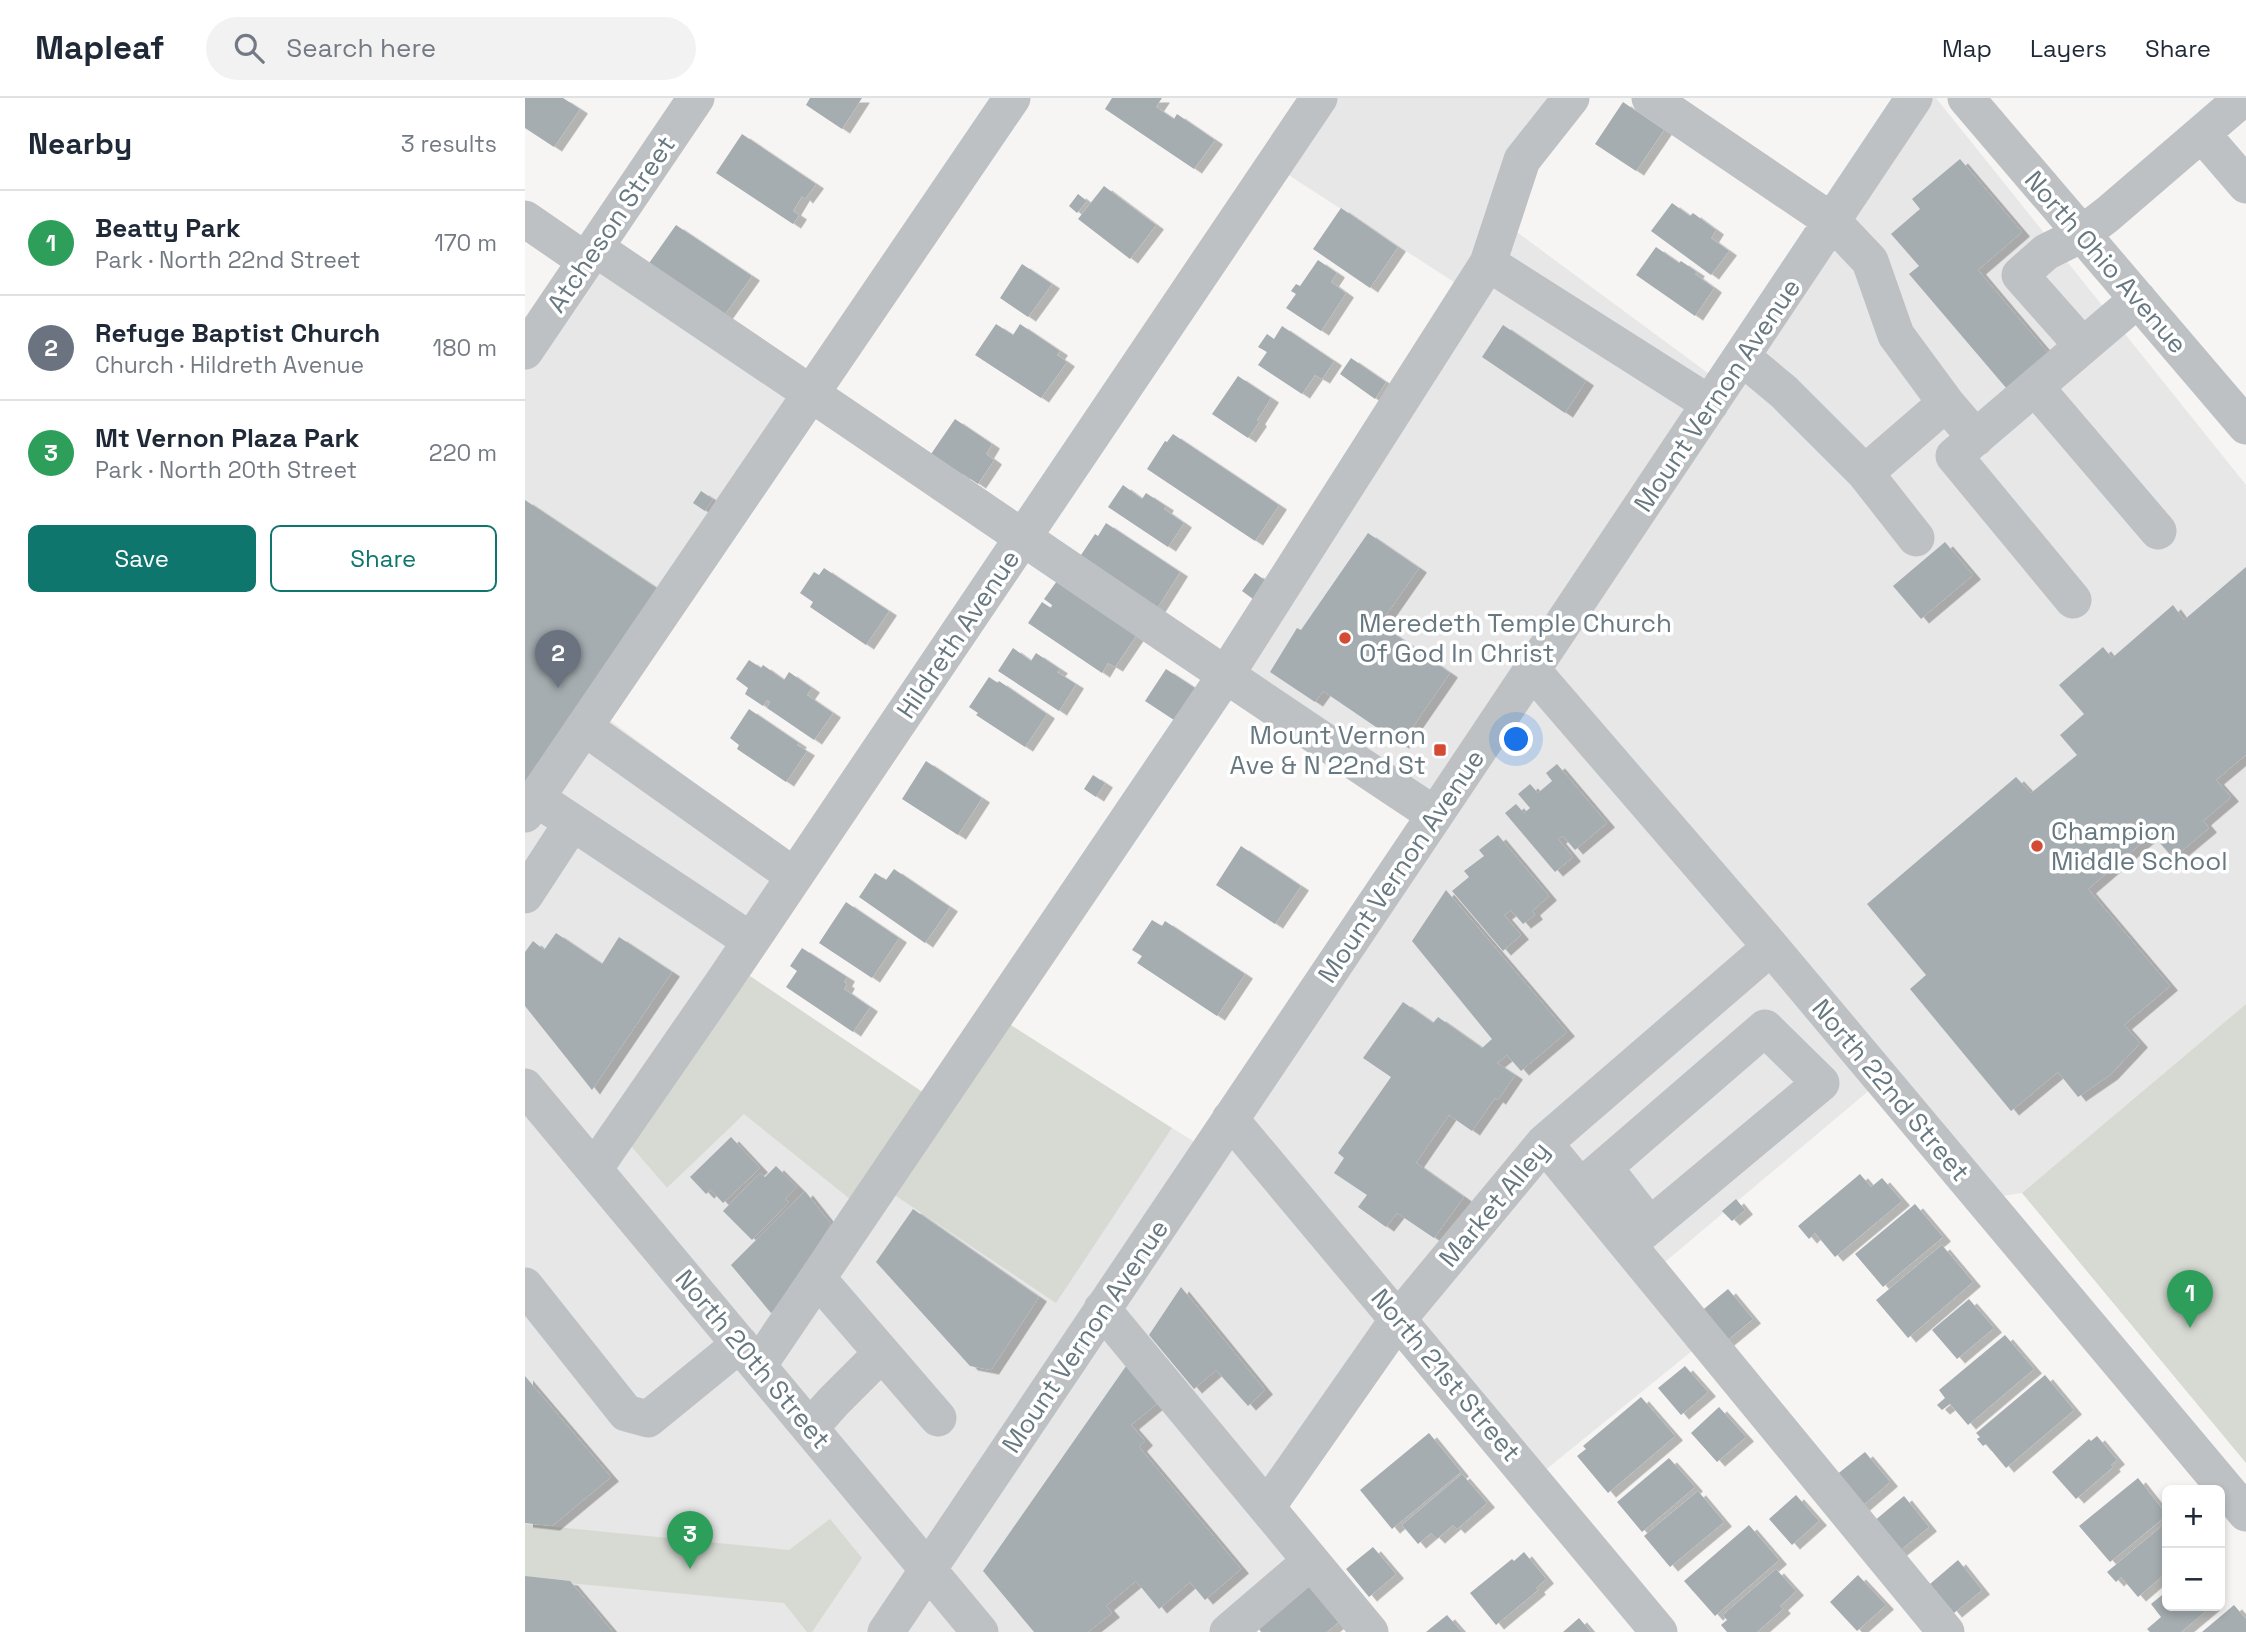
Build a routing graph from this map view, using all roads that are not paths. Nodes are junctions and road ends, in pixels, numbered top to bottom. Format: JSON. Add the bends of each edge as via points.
{"nodes":[{"id":1,"x":697,"y":98,"type":"edge"},
{"id":2,"x":1012,"y":98,"type":"edge"},
{"id":3,"x":1319,"y":98,"type":"edge"},
{"id":4,"x":1571,"y":98,"type":"edge"},
{"id":5,"x":1650,"y":98,"type":"edge"},
{"id":6,"x":1914,"y":98,"type":"edge"},
{"id":7,"x":1966,"y":98,"type":"edge"},
{"id":8,"x":2243,"y":98,"type":"edge"},
{"id":9,"x":2202,"y":134,"type":"junction"},
{"id":10,"x":2246,"y":185,"type":"edge"},
{"id":11,"x":525,"y":219,"type":"edge"},
{"id":12,"x":1833,"y":222,"type":"junction"},
{"id":13,"x":2083,"y":234,"type":"junction"},
{"id":14,"x":590,"y":255,"type":"junction"},
{"id":15,"x":1488,"y":263,"type":"junction"},
{"id":16,"x":2138,"y":299,"type":"junction"},
{"id":17,"x":2083,"y":346,"type":"junction"},
{"id":18,"x":525,"y":351,"type":"edge"},
{"id":19,"x":1742,"y":357,"type":"junction"},
{"id":20,"x":2035,"y":387,"type":"junction"},
{"id":21,"x":811,"y":393,"type":"junction"},
{"id":22,"x":1946,"y":403,"type":"junction"},
{"id":23,"x":1710,"y":404,"type":"junction"},
{"id":24,"x":2246,"y":426,"type":"edge"},
{"id":25,"x":1976,"y":438,"type":"junction"},
{"id":26,"x":1865,"y":473,"type":"junction"},
{"id":27,"x":2158,"y":531,"type":"dead end"},
{"id":28,"x":1023,"y":537,"type":"junction"},
{"id":29,"x":1916,"y":538,"type":"dead end"},
{"id":30,"x":2073,"y":600,"type":"dead end"},
{"id":31,"x":1532,"y":670,"type":"junction"},
{"id":32,"x":1225,"y":676,"type":"junction"},
{"id":33,"x":584,"y":727,"type":"junction"},
{"id":34,"x":530,"y":806,"type":"edge"},
{"id":35,"x":1435,"y":816,"type":"junction"},
{"id":36,"x":572,"y":822,"type":"junction"},
{"id":37,"x":795,"y":876,"type":"junction"},
{"id":38,"x":525,"y":895,"type":"edge"},
{"id":39,"x":751,"y":941,"type":"junction"},
{"id":40,"x":1771,"y":947,"type":"junction"},
{"id":41,"x":1836,"y":1025,"type":"junction"},
{"id":42,"x":1627,"y":1071,"type":"junction"},
{"id":43,"x":1809,"y":1072,"type":"junction"},
{"id":44,"x":525,"y":1087,"type":"edge"},
{"id":45,"x":1665,"y":1114,"type":"junction"},
{"id":46,"x":1230,"y":1119,"type":"junction"},
{"id":47,"x":1544,"y":1143,"type":"junction"},
{"id":48,"x":594,"y":1168,"type":"junction"},
{"id":49,"x":1592,"y":1177,"type":"junction"},
{"id":50,"x":1639,"y":1235,"type":"junction"},
{"id":51,"x":818,"y":1279,"type":"junction"},
{"id":52,"x":525,"y":1286,"type":"edge"},
{"id":53,"x":1102,"y":1309,"type":"junction"},
{"id":54,"x":1399,"y":1318,"type":"junction"},
{"id":55,"x":882,"y":1353,"type":"junction"},
{"id":56,"x":749,"y":1355,"type":"junction"},
{"id":57,"x":938,"y":1418,"type":"dead end"},
{"id":58,"x":810,"y":1428,"type":"junction"},
{"id":59,"x":1266,"y":1507,"type":"junction"},
{"id":60,"x":2246,"y":1513,"type":"edge"},
{"id":61,"x":1311,"y":1561,"type":"junction"},
{"id":62,"x":928,"y":1571,"type":"junction"},
{"id":63,"x":886,"y":1632,"type":"edge"},
{"id":64,"x":980,"y":1632,"type":"edge"},
{"id":65,"x":1229,"y":1632,"type":"edge"},
{"id":66,"x":1370,"y":1632,"type":"edge"},
{"id":67,"x":1659,"y":1632,"type":"edge"},
{"id":68,"x":1945,"y":1632,"type":"edge"}],
"edges":[{"from":1,"to":14,"type":"street","name":"Atcheson Street"},
{"from":2,"to":21,"type":"street"},
{"from":3,"to":28,"type":"street","name":"Hildreth Avenue"},
{"from":4,"to":15,"type":"street","via":[[1522,160]]},
{"from":5,"to":12,"type":"street"},
{"from":6,"to":12,"type":"street","name":"Mount Vernon Avenue"},
{"from":7,"to":13,"type":"street","name":"North Ohio Avenue"},
{"from":8,"to":9,"type":"street"},
{"from":9,"to":10,"type":"street"},
{"from":9,"to":13,"type":"street"},
{"from":11,"to":14,"type":"street"},
{"from":12,"to":19,"type":"street","name":"Mount Vernon Avenue"},
{"from":12,"to":22,"type":"street","via":[[1870,261],[1896,335]]},
{"from":13,"to":16,"type":"street","name":"North Ohio Avenue"},
{"from":13,"to":17,"type":"street","via":[[2046,252],[2020,275]]},
{"from":14,"to":18,"type":"street","name":"Atcheson Street"},
{"from":14,"to":21,"type":"street"},
{"from":15,"to":23,"type":"street"},
{"from":15,"to":32,"type":"street"},
{"from":16,"to":17,"type":"street"},
{"from":16,"to":24,"type":"street","name":"North Ohio Avenue"},
{"from":17,"to":20,"type":"street"},
{"from":19,"to":23,"type":"street","name":"Mount Vernon Avenue"},
{"from":19,"to":26,"type":"street"},
{"from":20,"to":25,"type":"street"},
{"from":20,"to":27,"type":"street"},
{"from":21,"to":28,"type":"street"},
{"from":21,"to":33,"type":"street"},
{"from":22,"to":25,"type":"street"},
{"from":22,"to":26,"type":"street"},
{"from":23,"to":31,"type":"street","name":"Mount Vernon Avenue"},
{"from":25,"to":30,"type":"street","via":[[1954,456]]},
{"from":26,"to":29,"type":"street"},
{"from":28,"to":32,"type":"street"},
{"from":28,"to":37,"type":"street","name":"Hildreth Avenue"},
{"from":31,"to":35,"type":"street","name":"Mount Vernon Avenue"},
{"from":31,"to":40,"type":"street","name":"North 22nd Street"},
{"from":32,"to":35,"type":"street"},
{"from":32,"to":51,"type":"street"},
{"from":33,"to":34,"type":"street"},
{"from":33,"to":37,"type":"street"},
{"from":34,"to":36,"type":"street"},
{"from":35,"to":46,"type":"street","name":"Mount Vernon Avenue"},
{"from":36,"to":38,"type":"street"},
{"from":36,"to":39,"type":"street"},
{"from":37,"to":39,"type":"street","name":"Hildreth Avenue"},
{"from":39,"to":48,"type":"street","name":"Hildreth Avenue"},
{"from":40,"to":41,"type":"street","name":"North 22nd Street"},
{"from":40,"to":42,"type":"street","name":"Market Alley"},
{"from":41,"to":43,"type":"street"},
{"from":41,"to":60,"type":"street","name":"North 22nd Street"},
{"from":42,"to":45,"type":"street"},
{"from":42,"to":47,"type":"street","name":"Market Alley"},
{"from":43,"to":45,"type":"street","via":[[1765,1028]]},
{"from":43,"to":50,"type":"street"},
{"from":44,"to":48,"type":"street","name":"North 20th Street"},
{"from":45,"to":49,"type":"street"},
{"from":46,"to":53,"type":"street","name":"Mount Vernon Avenue"},
{"from":46,"to":54,"type":"street","name":"North 21st Street"},
{"from":47,"to":49,"type":"street"},
{"from":47,"to":54,"type":"street","name":"Market Alley"},
{"from":48,"to":56,"type":"street","name":"North 20th Street"},
{"from":49,"to":50,"type":"street"},
{"from":50,"to":68,"type":"street"},
{"from":51,"to":55,"type":"street"},
{"from":51,"to":56,"type":"street"},
{"from":52,"to":56,"type":"street","via":[[626,1413],[648,1419]]},
{"from":53,"to":59,"type":"street"},
{"from":53,"to":62,"type":"street","name":"Mount Vernon Avenue"},
{"from":54,"to":59,"type":"street","name":"Market Alley"},
{"from":54,"to":67,"type":"street","name":"North 21st Street"},
{"from":55,"to":57,"type":"street"},
{"from":55,"to":58,"type":"street"},
{"from":56,"to":58,"type":"street","name":"North 20th Street"},
{"from":58,"to":62,"type":"street","name":"North 20th Street"},
{"from":59,"to":61,"type":"street"},
{"from":61,"to":65,"type":"street"},
{"from":61,"to":66,"type":"street"},
{"from":62,"to":63,"type":"street","name":"Mount Vernon Avenue"},
{"from":62,"to":64,"type":"street","name":"North 20th Street"}]}
